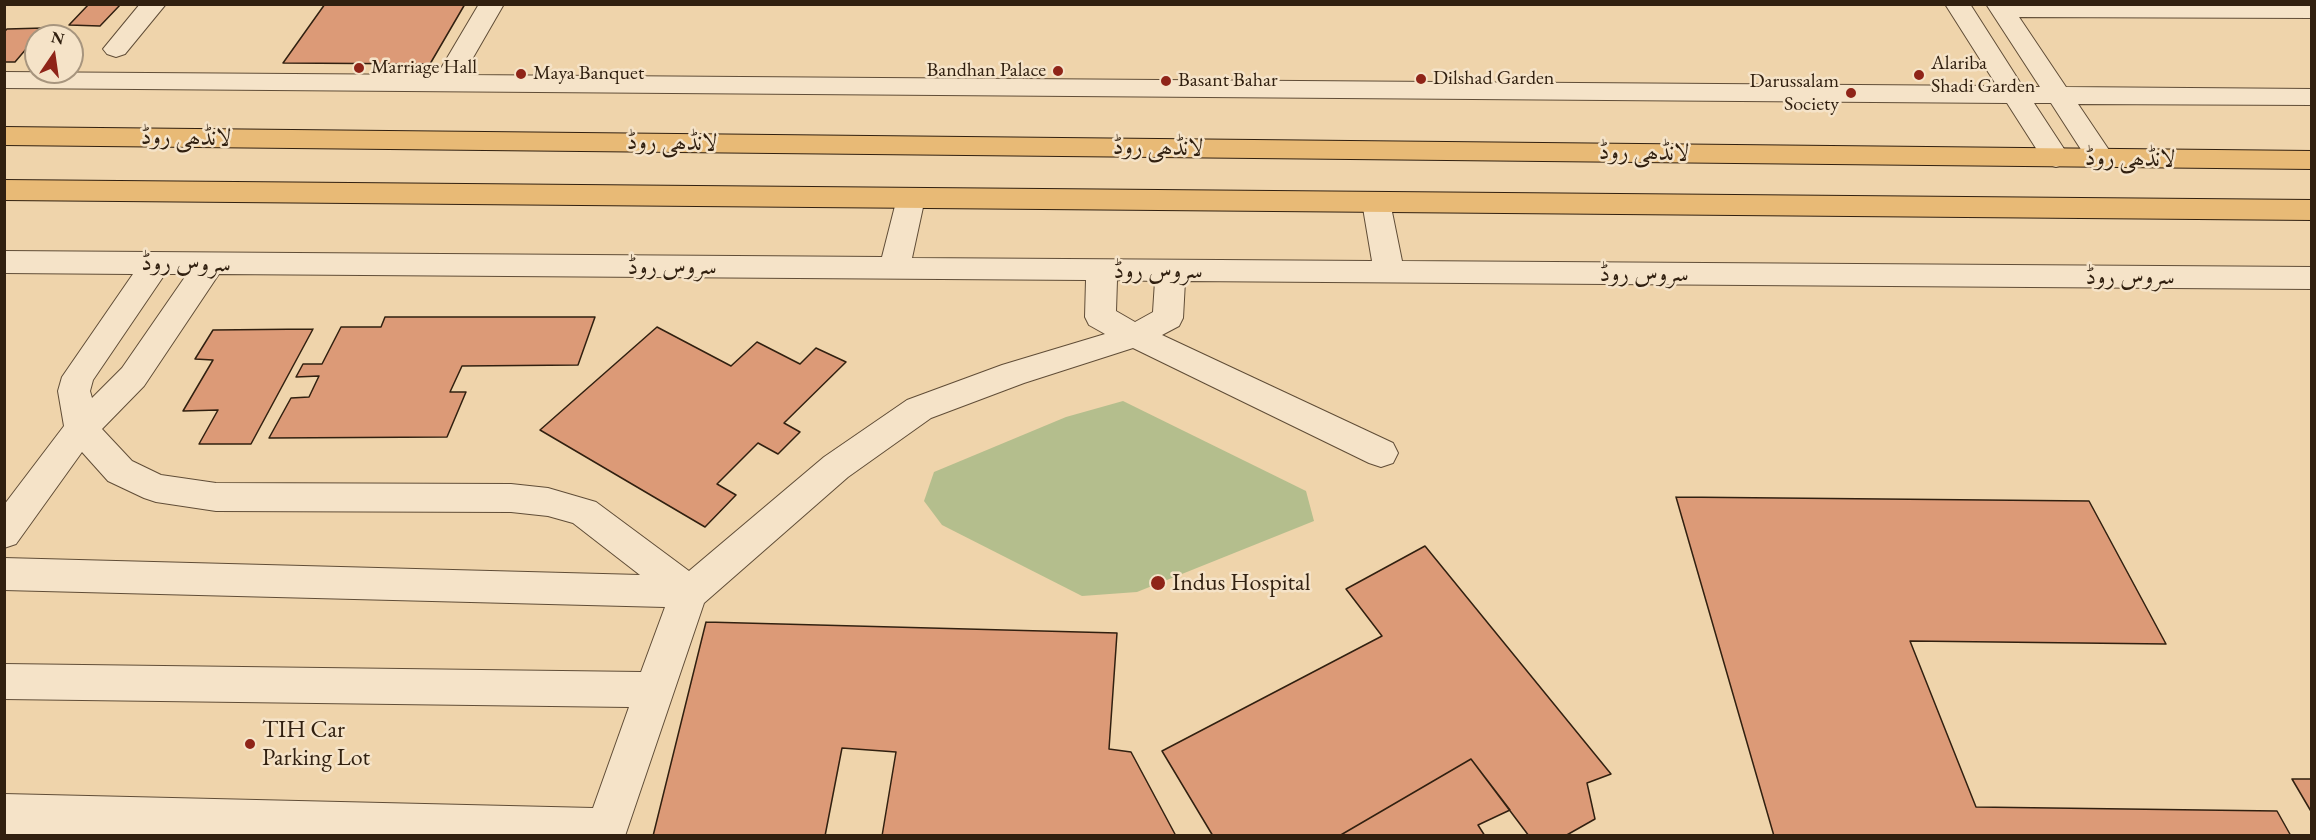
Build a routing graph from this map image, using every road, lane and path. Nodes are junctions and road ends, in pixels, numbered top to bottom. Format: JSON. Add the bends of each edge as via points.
{"nodes":[{"id":1,"x":154,"y":4,"type":"edge"},
{"id":2,"x":492,"y":4,"type":"edge"},
{"id":3,"x":1957,"y":4,"type":"edge"},
{"id":4,"x":2000,"y":7,"type":"edge"},
{"id":5,"x":2076,"y":7,"type":"edge"},
{"id":6,"x":2223,"y":8,"type":"edge"},
{"id":7,"x":2312,"y":11,"type":"edge"},
{"id":8,"x":116,"y":49,"type":"dead end"},
{"id":9,"x":4,"y":80,"type":"edge"},
{"id":10,"x":446,"y":82,"type":"junction"},
{"id":11,"x":2015,"y":96,"type":"junction"},
{"id":12,"x":2061,"y":96,"type":"junction"},
{"id":13,"x":2312,"y":98,"type":"edge"},
{"id":14,"x":4,"y":136,"type":"edge"},
{"id":15,"x":2056,"y":158,"type":"junction"},
{"id":16,"x":2101,"y":159,"type":"junction"},
{"id":17,"x":2312,"y":160,"type":"edge"},
{"id":18,"x":4,"y":190,"type":"edge"},
{"id":19,"x":911,"y":198,"type":"junction"},
{"id":20,"x":1376,"y":202,"type":"junction"},
{"id":21,"x":2312,"y":210,"type":"edge"},
{"id":22,"x":4,"y":262,"type":"edge"},
{"id":23,"x":156,"y":264,"type":"junction"},
{"id":24,"x":210,"y":264,"type":"junction"},
{"id":25,"x":894,"y":269,"type":"junction"},
{"id":26,"x":1102,"y":270,"type":"junction"},
{"id":27,"x":1171,"y":271,"type":"junction"},
{"id":28,"x":1389,"y":272,"type":"junction"},
{"id":29,"x":2310,"y":281,"type":"edge"},
{"id":30,"x":1135,"y":336,"type":"junction"},
{"id":31,"x":81,"y":428,"type":"junction"},
{"id":32,"x":1381,"y":453,"type":"dead end"},
{"id":33,"x":4,"y":533,"type":"edge"},
{"id":34,"x":4,"y":574,"type":"edge"},
{"id":35,"x":690,"y":592,"type":"junction"},
{"id":36,"x":4,"y":681,"type":"edge"},
{"id":37,"x":655,"y":690,"type":"junction"},
{"id":38,"x":4,"y":814,"type":"edge"},
{"id":39,"x":605,"y":832,"type":"edge"}],
"edges":[{"from":1,"to":8,"type":"street"},
{"from":2,"to":10,"type":"street"},
{"from":3,"to":11,"type":"street"},
{"from":4,"to":5,"type":"street"},
{"from":4,"to":12,"type":"street"},
{"from":5,"to":6,"type":"street"},
{"from":6,"to":7,"type":"street"},
{"from":9,"to":10,"type":"street"},
{"from":10,"to":11,"type":"street"},
{"from":11,"to":12,"type":"street"},
{"from":11,"to":15,"type":"street"},
{"from":12,"to":13,"type":"street"},
{"from":12,"to":16,"type":"street"},
{"from":14,"to":15,"type":"main road","name":"لانڈھی روڈ"},
{"from":15,"to":16,"type":"main road","name":"لانڈھی روڈ"},
{"from":16,"to":17,"type":"main road","name":"لانڈھی روڈ"},
{"from":18,"to":19,"type":"main road","name":"لانڈھی روڈ"},
{"from":19,"to":20,"type":"main road","name":"لانڈھی روڈ"},
{"from":19,"to":25,"type":"street"},
{"from":20,"to":21,"type":"main road","name":"لانڈھی روڈ"},
{"from":20,"to":28,"type":"street"},
{"from":22,"to":23,"type":"street","name":"سروس روڈ"},
{"from":23,"to":24,"type":"street","name":"سروس روڈ"},
{"from":23,"to":31,"type":"street","via":[[78,377],[74,391]]},
{"from":24,"to":25,"type":"street","name":"سروس روڈ"},
{"from":24,"to":31,"type":"street","via":[[133,376]]},
{"from":25,"to":26,"type":"street","name":"سروس روڈ"},
{"from":26,"to":27,"type":"street","name":"سروس روڈ"},
{"from":26,"to":30,"type":"street","via":[[1100,317]]},
{"from":27,"to":28,"type":"street","name":"سروس روڈ"},
{"from":27,"to":30,"type":"street","via":[[1168,318]]},
{"from":28,"to":29,"type":"street","name":"سروس روڈ"},
{"from":30,"to":32,"type":"street"},
{"from":30,"to":35,"type":"street","via":[[1013,374],[919,409],[836,467]]},
{"from":31,"to":33,"type":"street"},
{"from":31,"to":35,"type":"street","via":[[120,471],[156,488],[216,497],[512,498],[548,502],[584,512]]},
{"from":34,"to":35,"type":"street"},
{"from":35,"to":37,"type":"street"},
{"from":36,"to":37,"type":"street"},
{"from":37,"to":39,"type":"street"},
{"from":38,"to":39,"type":"street"}]}
